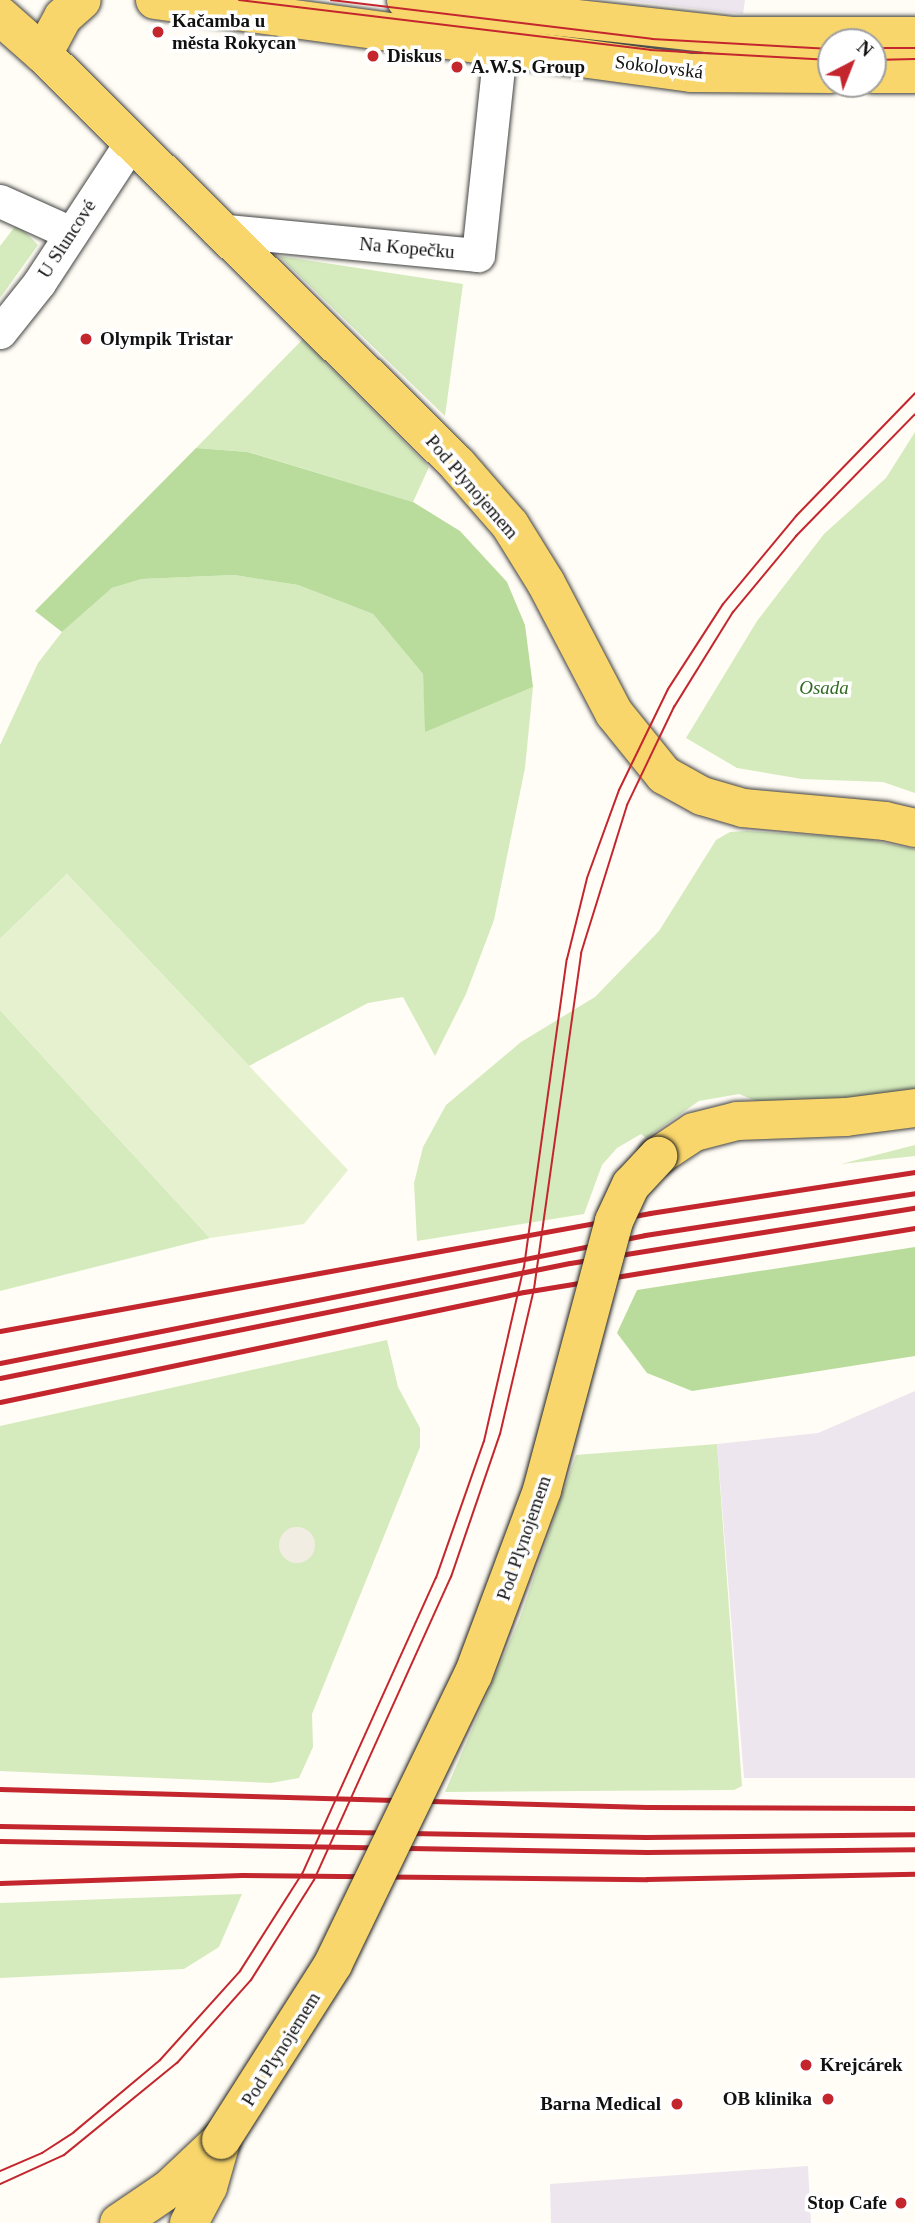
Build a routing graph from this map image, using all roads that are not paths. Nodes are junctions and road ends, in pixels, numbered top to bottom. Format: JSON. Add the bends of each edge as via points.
{"nodes":[{"id":1,"x":7,"y":0,"type":"edge"},
{"id":2,"x":82,"y":0,"type":"edge"},
{"id":3,"x":155,"y":0,"type":"edge"},
{"id":4,"x":406,"y":0,"type":"edge"},
{"id":5,"x":0,"y":16,"type":"edge"},
{"id":6,"x":915,"y":37,"type":"edge"},
{"id":7,"x":502,"y":38,"type":"junction"},
{"id":8,"x":44,"y":54,"type":"junction"},
{"id":9,"x":817,"y":74,"type":"edge"},
{"id":10,"x":887,"y":74,"type":"edge"},
{"id":11,"x":915,"y":74,"type":"edge"},
{"id":12,"x":130,"y":144,"type":"junction"},
{"id":13,"x":0,"y":201,"type":"edge"},
{"id":14,"x":217,"y":230,"type":"junction"},
{"id":15,"x":71,"y":233,"type":"junction"},
{"id":16,"x":0,"y":332,"type":"edge"},
{"id":17,"x":915,"y":828,"type":"edge"},
{"id":18,"x":915,"y":1108,"type":"edge"},
{"id":19,"x":221,"y":2140,"type":"junction"},
{"id":20,"x":212,"y":2205,"type":"edge"},
{"id":21,"x":119,"y":2223,"type":"edge"},
{"id":22,"x":164,"y":2223,"type":"edge"},
{"id":23,"x":189,"y":2223,"type":"edge"}],
"edges":[{"from":1,"to":8,"type":"main road","name":"Pod Plynojemem"},
{"from":2,"to":8,"type":"main road","via":[[63,17]]},
{"from":3,"to":7,"type":"main road","name":"Sokolovská"},
{"from":4,"to":7,"type":"main road","name":"Sokolovská"},
{"from":5,"to":8,"type":"main road","name":"Pod Plynojemem"},
{"from":6,"to":7,"type":"main road","name":"Sokolovská"},
{"from":7,"to":9,"type":"main road","name":"Sokolovská","via":[[740,74]]},
{"from":7,"to":14,"type":"street","name":"Na Kopečku","via":[[478,255]]},
{"from":8,"to":12,"type":"main road","name":"Pod Plynojemem"},
{"from":10,"to":11,"type":"main road"},
{"from":12,"to":14,"type":"main road","name":"Pod Plynojemem"},
{"from":12,"to":15,"type":"street","name":"U Sluncové"},
{"from":13,"to":15,"type":"street"},
{"from":14,"to":17,"type":"main road","name":"Pod Plynojemem","via":[[457,464],[510,526],[547,583],[614,713],[664,775],[702,796],[743,808],[875,819]]},
{"from":15,"to":16,"type":"street","name":"U Sluncové"},
{"from":18,"to":19,"type":"main road","name":"Pod Plynojemem","bridge":true,"via":[[846,1117],[737,1121],[694,1132],[658,1156],[631,1185],[614,1221],[542,1490],[473,1675],[333,1964]]},
{"from":19,"to":20,"type":"main road"},
{"from":19,"to":21,"type":"main road","via":[[169,2189]]},
{"from":19,"to":22,"type":"main road"},
{"from":20,"to":23,"type":"main road"}]}
